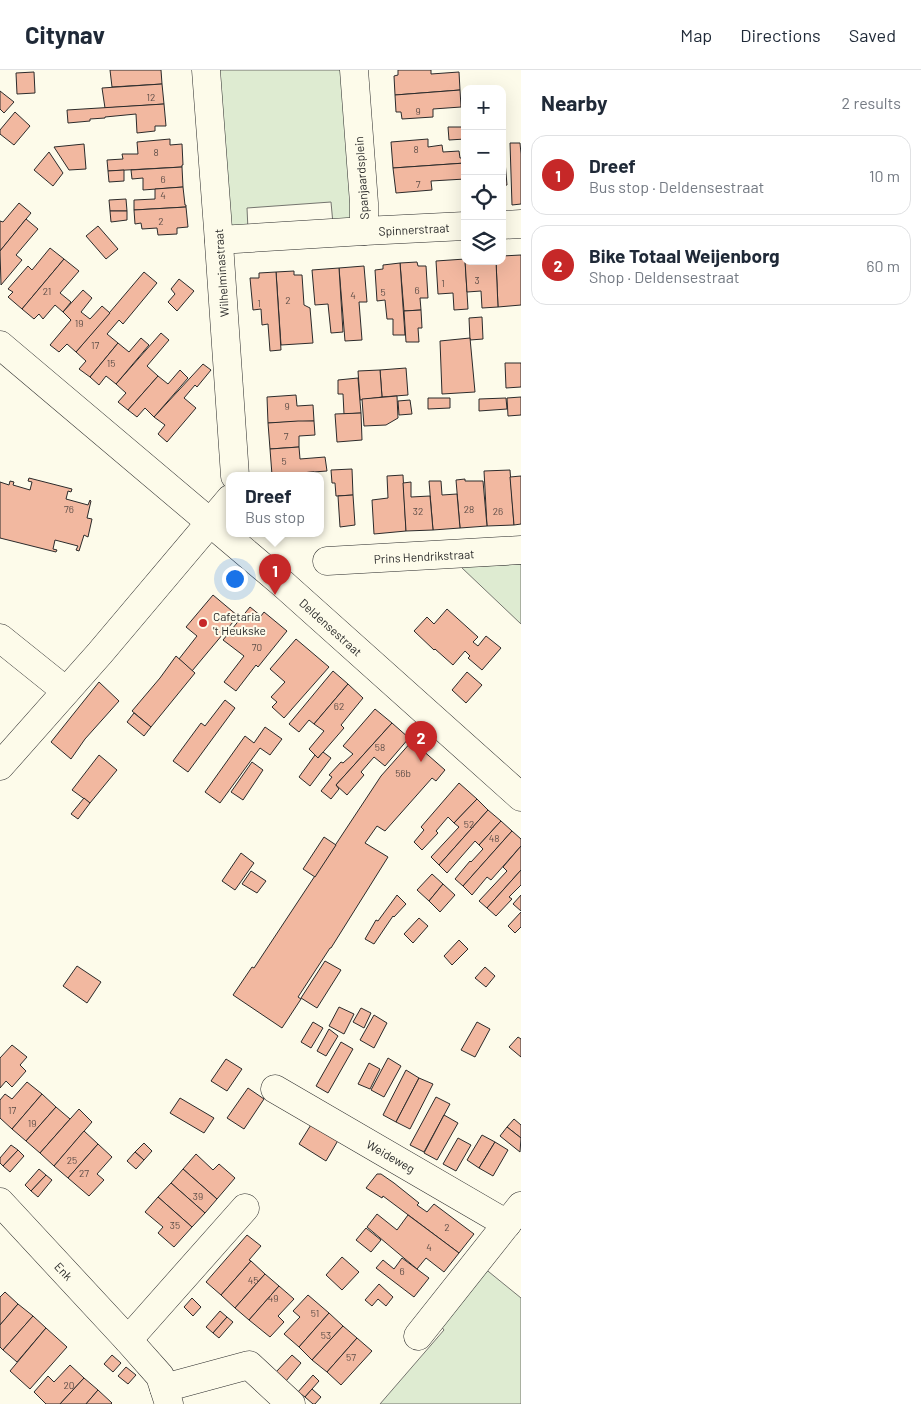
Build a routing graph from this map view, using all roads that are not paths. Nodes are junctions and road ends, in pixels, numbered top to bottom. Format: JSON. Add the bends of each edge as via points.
{"nodes":[{"id":1,"x":206,"y":70,"type":"edge"},
{"id":2,"x":354,"y":70,"type":"edge"},
{"id":3,"x":521,"y":224,"type":"edge"},
{"id":4,"x":506,"y":225,"type":"edge"},
{"id":5,"x":461,"y":226,"type":"edge"},
{"id":6,"x":364,"y":231,"type":"junction"},
{"id":7,"x":219,"y":240,"type":"junction"},
{"id":8,"x":0,"y":345,"type":"edge"},
{"id":9,"x":235,"y":472,"type":"edge"},
{"id":10,"x":226,"y":504,"type":"edge"},
{"id":11,"x":210,"y":522,"type":"junction"},
{"id":12,"x":226,"y":536,"type":"edge"},
{"id":13,"x":228,"y":537,"type":"edge"},
{"id":14,"x":521,"y":550,"type":"edge"},
{"id":15,"x":328,"y":561,"type":"dead end"},
{"id":16,"x":0,"y":638,"type":"edge"},
{"id":17,"x":66,"y":691,"type":"junction"},
{"id":18,"x":0,"y":766,"type":"edge"},
{"id":19,"x":521,"y":797,"type":"edge"},
{"id":20,"x":276,"y":1089,"type":"dead end"},
{"id":21,"x":0,"y":1202,"type":"edge"},
{"id":22,"x":245,"y":1208,"type":"dead end"},
{"id":23,"x":514,"y":1215,"type":"edge"},
{"id":24,"x":418,"y":1336,"type":"dead end"},
{"id":25,"x":128,"y":1340,"type":"junction"},
{"id":26,"x":166,"y":1396,"type":"edge"},
{"id":27,"x":291,"y":1404,"type":"edge"}],
"edges":[{"from":1,"to":7,"type":"street","name":"Wilhelminastraat"},
{"from":2,"to":6,"type":"street","name":"Spanjaardsplein"},
{"from":3,"to":4,"type":"street"},
{"from":5,"to":6,"type":"street","name":"Spinnerstraat"},
{"from":6,"to":7,"type":"street","name":"Spanjaardsplein"},
{"from":7,"to":9,"type":"street","name":"Wilhelminastraat"},
{"from":8,"to":11,"type":"street","name":"Deldensestraat"},
{"from":10,"to":11,"type":"street"},
{"from":11,"to":12,"type":"street","name":"Deldensestraat"},
{"from":11,"to":17,"type":"street"},
{"from":13,"to":19,"type":"street","name":"Deldensestraat"},
{"from":14,"to":15,"type":"street","name":"Prins Hendrikstraat"},
{"from":16,"to":17,"type":"street"},
{"from":17,"to":18,"type":"street"},
{"from":20,"to":23,"type":"street","name":"Weideweg"},
{"from":21,"to":25,"type":"street","name":"Enk"},
{"from":22,"to":25,"type":"street"},
{"from":23,"to":24,"type":"street","name":"Weideweg"},
{"from":25,"to":26,"type":"street","name":"Enk","via":[[160,1376]]},
{"from":26,"to":27,"type":"street","name":"Enk","via":[[249,1365]]}]}
